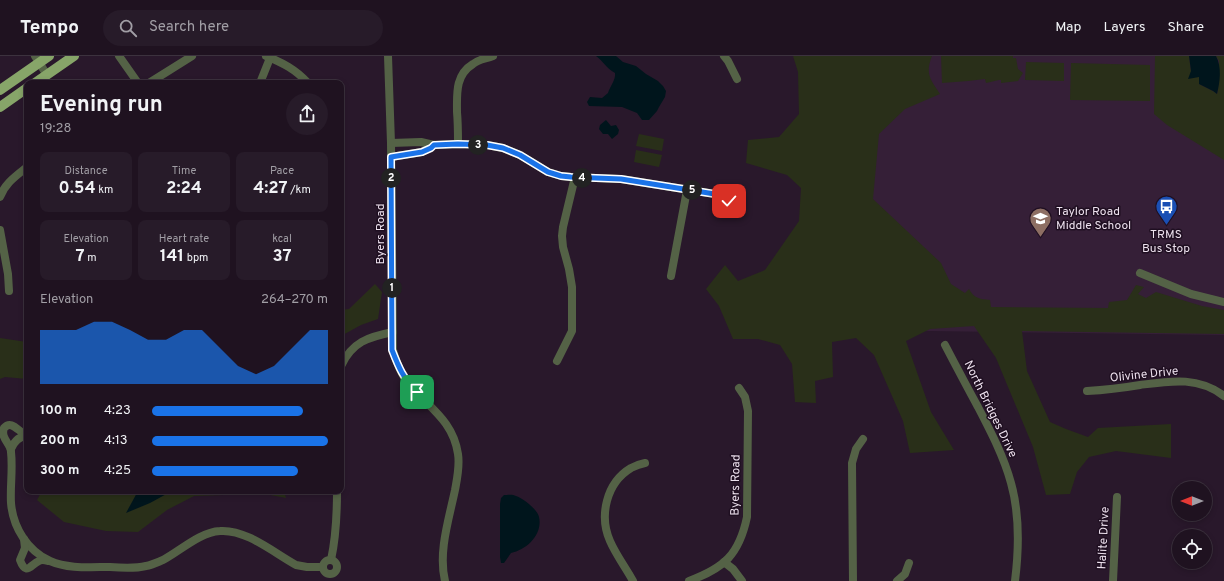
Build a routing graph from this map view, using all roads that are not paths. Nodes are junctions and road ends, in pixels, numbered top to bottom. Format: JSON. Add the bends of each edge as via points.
{"nodes":[{"id":1,"x":48,"y":56,"type":"edge"},
{"id":2,"x":74,"y":56,"type":"edge"},
{"id":3,"x":119,"y":56,"type":"edge"},
{"id":4,"x":192,"y":56,"type":"edge"},
{"id":5,"x":388,"y":56,"type":"edge"},
{"id":6,"x":493,"y":56,"type":"edge"},
{"id":7,"x":724,"y":56,"type":"edge"},
{"id":8,"x":268,"y":57,"type":"edge"},
{"id":9,"x":37,"y":59,"type":"edge"},
{"id":10,"x":47,"y":75,"type":"junction"},
{"id":11,"x":737,"y":79,"type":"dead end"},
{"id":12,"x":40,"y":80,"type":"edge"},
{"id":13,"x":136,"y":80,"type":"edge"},
{"id":14,"x":154,"y":80,"type":"edge"},
{"id":15,"x":261,"y":80,"type":"edge"},
{"id":16,"x":305,"y":80,"type":"edge"},
{"id":17,"x":0,"y":90,"type":"edge"},
{"id":18,"x":24,"y":90,"type":"edge"},
{"id":19,"x":0,"y":107,"type":"edge"},
{"id":20,"x":391,"y":143,"type":"junction"},
{"id":21,"x":458,"y":144,"type":"junction"},
{"id":22,"x":434,"y":145,"type":"junction"},
{"id":23,"x":391,"y":157,"type":"junction"},
{"id":24,"x":24,"y":170,"type":"edge"},
{"id":25,"x":575,"y":177,"type":"junction"},
{"id":26,"x":687,"y":190,"type":"junction"},
{"id":27,"x":0,"y":197,"type":"edge"},
{"id":28,"x":734,"y":210,"type":"dead end"},
{"id":29,"x":0,"y":230,"type":"edge"},
{"id":30,"x":1140,"y":273,"type":"dead end"},
{"id":31,"x":671,"y":276,"type":"dead end"},
{"id":32,"x":9,"y":292,"type":"dead end"},
{"id":33,"x":1224,"y":302,"type":"edge"},
{"id":34,"x":393,"y":332,"type":"junction"},
{"id":35,"x":946,"y":345,"type":"dead end"},
{"id":36,"x":344,"y":361,"type":"edge"},
{"id":37,"x":557,"y":361,"type":"dead end"},
{"id":38,"x":739,"y":388,"type":"dead end"},
{"id":39,"x":1087,"y":391,"type":"dead end"},
{"id":40,"x":1224,"y":396,"type":"edge"},
{"id":41,"x":24,"y":434,"type":"edge"},
{"id":42,"x":24,"y":436,"type":"edge"},
{"id":43,"x":863,"y":438,"type":"dead end"},
{"id":44,"x":11,"y":449,"type":"junction"},
{"id":45,"x":645,"y":463,"type":"dead end"},
{"id":46,"x":337,"y":494,"type":"edge"},
{"id":47,"x":1117,"y":497,"type":"dead end"},
{"id":48,"x":24,"y":539,"type":"junction"},
{"id":49,"x":331,"y":560,"type":"junction"},
{"id":50,"x":49,"y":561,"type":"junction"},
{"id":51,"x":724,"y":562,"type":"junction"},
{"id":52,"x":909,"y":563,"type":"dead end"},
{"id":53,"x":323,"y":567,"type":"junction"},
{"id":54,"x":331,"y":577,"type":"edge"},
{"id":55,"x":445,"y":581,"type":"edge"},
{"id":56,"x":634,"y":581,"type":"edge"},
{"id":57,"x":689,"y":581,"type":"edge"},
{"id":58,"x":742,"y":581,"type":"edge"},
{"id":59,"x":853,"y":581,"type":"edge"},
{"id":60,"x":897,"y":581,"type":"edge"},
{"id":61,"x":1015,"y":581,"type":"edge"},
{"id":62,"x":1113,"y":581,"type":"edge"}],
"edges":[{"from":1,"to":9,"type":"main road"},
{"from":2,"to":10,"type":"main road"},
{"from":3,"to":13,"type":"street"},
{"from":4,"to":14,"type":"street"},
{"from":5,"to":20,"type":"street","name":"Byers Road"},
{"from":6,"to":21,"type":"street","via":[[472,64],[460,79],[457,93]]},
{"from":7,"to":11,"type":"street"},
{"from":8,"to":15,"type":"street"},
{"from":8,"to":16,"type":"street","via":[[281,62]]},
{"from":9,"to":10,"type":"street"},
{"from":9,"to":17,"type":"main road"},
{"from":10,"to":12,"type":"main road"},
{"from":18,"to":19,"type":"main road"},
{"from":20,"to":22,"type":"street","via":[[421,142]]},
{"from":20,"to":23,"type":"street","name":"Byers Road"},
{"from":21,"to":22,"type":"street"},
{"from":21,"to":25,"type":"street","via":[[503,148],[548,172]]},
{"from":22,"to":23,"type":"street","via":[[422,152]]},
{"from":23,"to":34,"type":"street","name":"Byers Road"},
{"from":24,"to":27,"type":"street","via":[[8,183]]},
{"from":25,"to":26,"type":"street","via":[[621,179]]},
{"from":25,"to":37,"type":"street","via":[[562,236],[572,287],[572,331]]},
{"from":26,"to":28,"type":"street","via":[[721,195],[729,201]]},
{"from":26,"to":31,"type":"street"},
{"from":29,"to":32,"type":"street"},
{"from":30,"to":33,"type":"street","via":[[1191,294]]},
{"from":34,"to":36,"type":"street","via":[[372,337],[358,344]]},
{"from":34,"to":55,"type":"street","name":"Byers Road","via":[[392,350],[399,368],[408,382],[441,416],[455,440],[458,475],[442,555]]},
{"from":35,"to":61,"type":"street","name":"North Bridges Drive","via":[[1006,465],[1017,520],[1018,564]]},
{"from":38,"to":51,"type":"street","name":"Byers Road","via":[[745,397],[748,411],[747,517],[740,542]]},
{"from":39,"to":40,"type":"street","name":"Olivine Drive","via":[[1169,381],[1204,385]]},
{"from":41,"to":44,"type":"street","via":[[14,426],[4,428],[2,438]]},
{"from":42,"to":44,"type":"street","via":[[18,439]]},
{"from":43,"to":59,"type":"street","via":[[852,463]]},
{"from":44,"to":48,"type":"street","via":[[11,504]]},
{"from":45,"to":56,"type":"street","via":[[630,468],[619,479],[610,491],[605,508],[606,530],[610,542]]},
{"from":46,"to":49,"type":"street","via":[[336,527]]},
{"from":47,"to":62,"type":"street","name":"Halite Drive"},
{"from":48,"to":50,"type":"street","via":[[34,551]]},
{"from":48,"to":50,"type":"street","via":[[25,548],[20,560],[24,568],[32,567],[37,561]]},
{"from":49,"to":53,"type":"street","via":[[326,561]]},
{"from":49,"to":54,"type":"street","via":[[336,562],[337,568]]},
{"from":50,"to":53,"type":"street","via":[[88,567],[146,566],[219,531],[240,533],[296,565]]},
{"from":51,"to":57,"type":"street","name":"Byers Road","via":[[708,574]]},
{"from":51,"to":58,"type":"street"},
{"from":52,"to":60,"type":"street"},
{"from":53,"to":54,"type":"street"}]}
